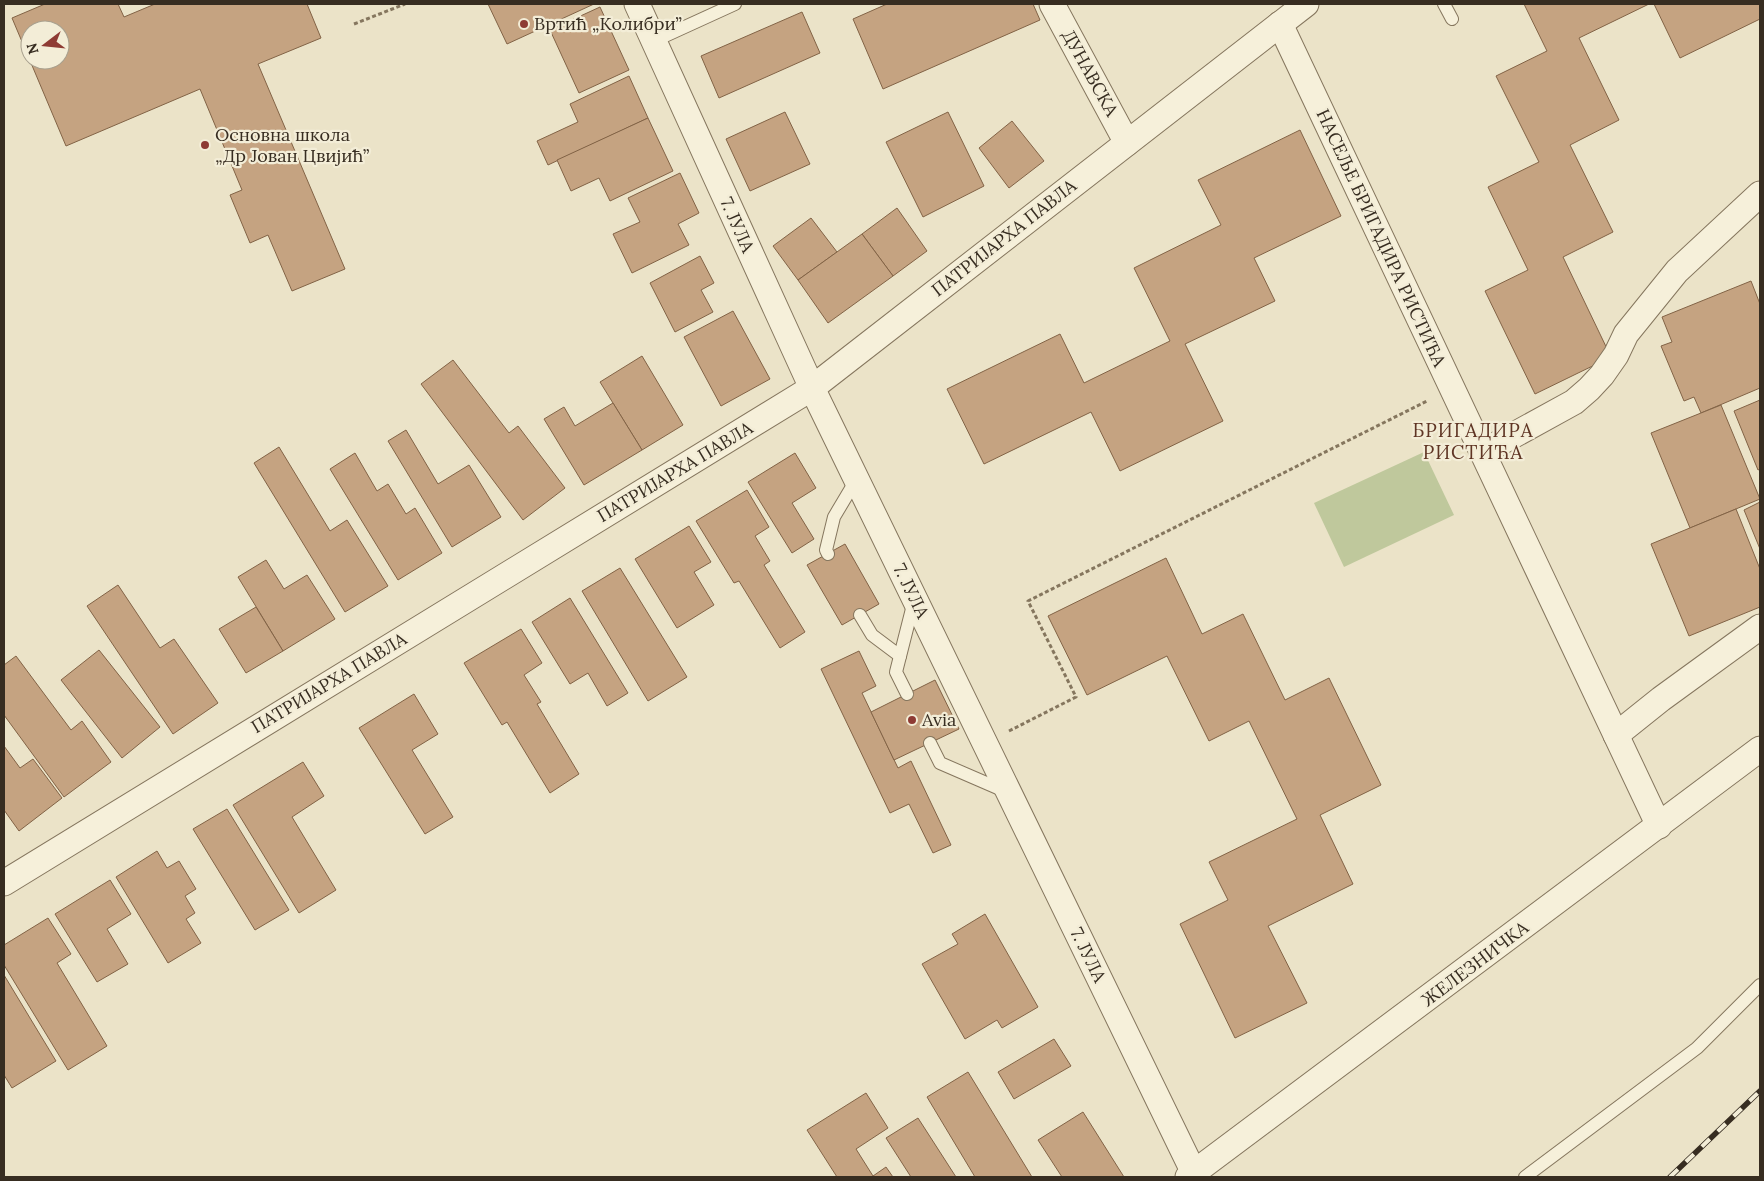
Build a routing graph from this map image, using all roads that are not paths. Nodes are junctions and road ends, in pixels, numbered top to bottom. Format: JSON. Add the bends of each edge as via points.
{"nodes":[{"id":1,"x":637,"y":4,"type":"edge"},
{"id":2,"x":735,"y":4,"type":"edge"},
{"id":3,"x":1052,"y":4,"type":"edge"},
{"id":4,"x":1306,"y":4,"type":"edge"},
{"id":5,"x":1444,"y":4,"type":"edge"},
{"id":6,"x":1452,"y":19,"type":"dead end"},
{"id":7,"x":1280,"y":24,"type":"junction"},
{"id":8,"x":654,"y":41,"type":"junction"},
{"id":9,"x":1126,"y":143,"type":"junction"},
{"id":10,"x":1760,"y":194,"type":"edge"},
{"id":11,"x":812,"y":388,"type":"junction"},
{"id":12,"x":1482,"y":452,"type":"junction"},
{"id":13,"x":856,"y":480,"type":"junction"},
{"id":14,"x":828,"y":554,"type":"dead end"},
{"id":15,"x":914,"y":599,"type":"junction"},
{"id":16,"x":860,"y":615,"type":"dead end"},
{"id":17,"x":1760,"y":627,"type":"edge"},
{"id":18,"x":900,"y":656,"type":"junction"},
{"id":19,"x":907,"y":694,"type":"dead end"},
{"id":20,"x":1616,"y":735,"type":"junction"},
{"id":21,"x":930,"y":743,"type":"dead end"},
{"id":22,"x":1760,"y":749,"type":"edge"},
{"id":23,"x":1009,"y":793,"type":"junction"},
{"id":24,"x":1659,"y":826,"type":"junction"},
{"id":25,"x":4,"y":883,"type":"edge"},
{"id":26,"x":1760,"y":985,"type":"edge"},
{"id":27,"x":1191,"y":1175,"type":"edge"},
{"id":28,"x":1525,"y":1177,"type":"edge"}],
"edges":[{"from":1,"to":8,"type":"street","name":"7. ЈУЛА"},
{"from":2,"to":8,"type":"lane"},
{"from":3,"to":9,"type":"street","name":"ДУНАВСКА"},
{"from":4,"to":7,"type":"street","name":"ПАТРИЈАРХА ПАВЛА"},
{"from":5,"to":6,"type":"lane"},
{"from":7,"to":9,"type":"street","name":"ПАТРИЈАРХА ПАВЛА"},
{"from":7,"to":12,"type":"street","name":"НАСЕЉЕ БРИГАДИРА РИСТИЋА"},
{"from":8,"to":11,"type":"street","name":"7. ЈУЛА"},
{"from":9,"to":11,"type":"street","name":"ПАТРИЈАРХА ПАВЛА"},
{"from":10,"to":12,"type":"street","via":[[1677,271],[1626,334],[1616,355],[1589,389],[1574,402]]},
{"from":11,"to":13,"type":"street","name":"7. ЈУЛА"},
{"from":11,"to":25,"type":"street","name":"ПАТРИЈАРХА ПАВЛА"},
{"from":12,"to":20,"type":"street","name":"НАСЕЉЕ БРИГАДИРА РИСТИЋА"},
{"from":13,"to":14,"type":"lane","via":[[834,517],[826,550]]},
{"from":13,"to":15,"type":"street","name":"7. ЈУЛА"},
{"from":15,"to":18,"type":"lane"},
{"from":15,"to":23,"type":"street","name":"7. ЈУЛА"},
{"from":16,"to":18,"type":"lane","via":[[872,635]]},
{"from":17,"to":20,"type":"street"},
{"from":18,"to":19,"type":"lane","via":[[896,672]]},
{"from":20,"to":24,"type":"street","name":"НАСЕЉЕ БРИГАДИРА РИСТИЋА"},
{"from":21,"to":23,"type":"lane","via":[[940,763]]},
{"from":22,"to":24,"type":"street","name":"ЖЕЛЕЗНИЧКА"},
{"from":23,"to":27,"type":"street","name":"7. ЈУЛА"},
{"from":24,"to":27,"type":"street","name":"ЖЕЛЕЗНИЧКА"},
{"from":26,"to":28,"type":"lane","via":[[1697,1048]]}]}
